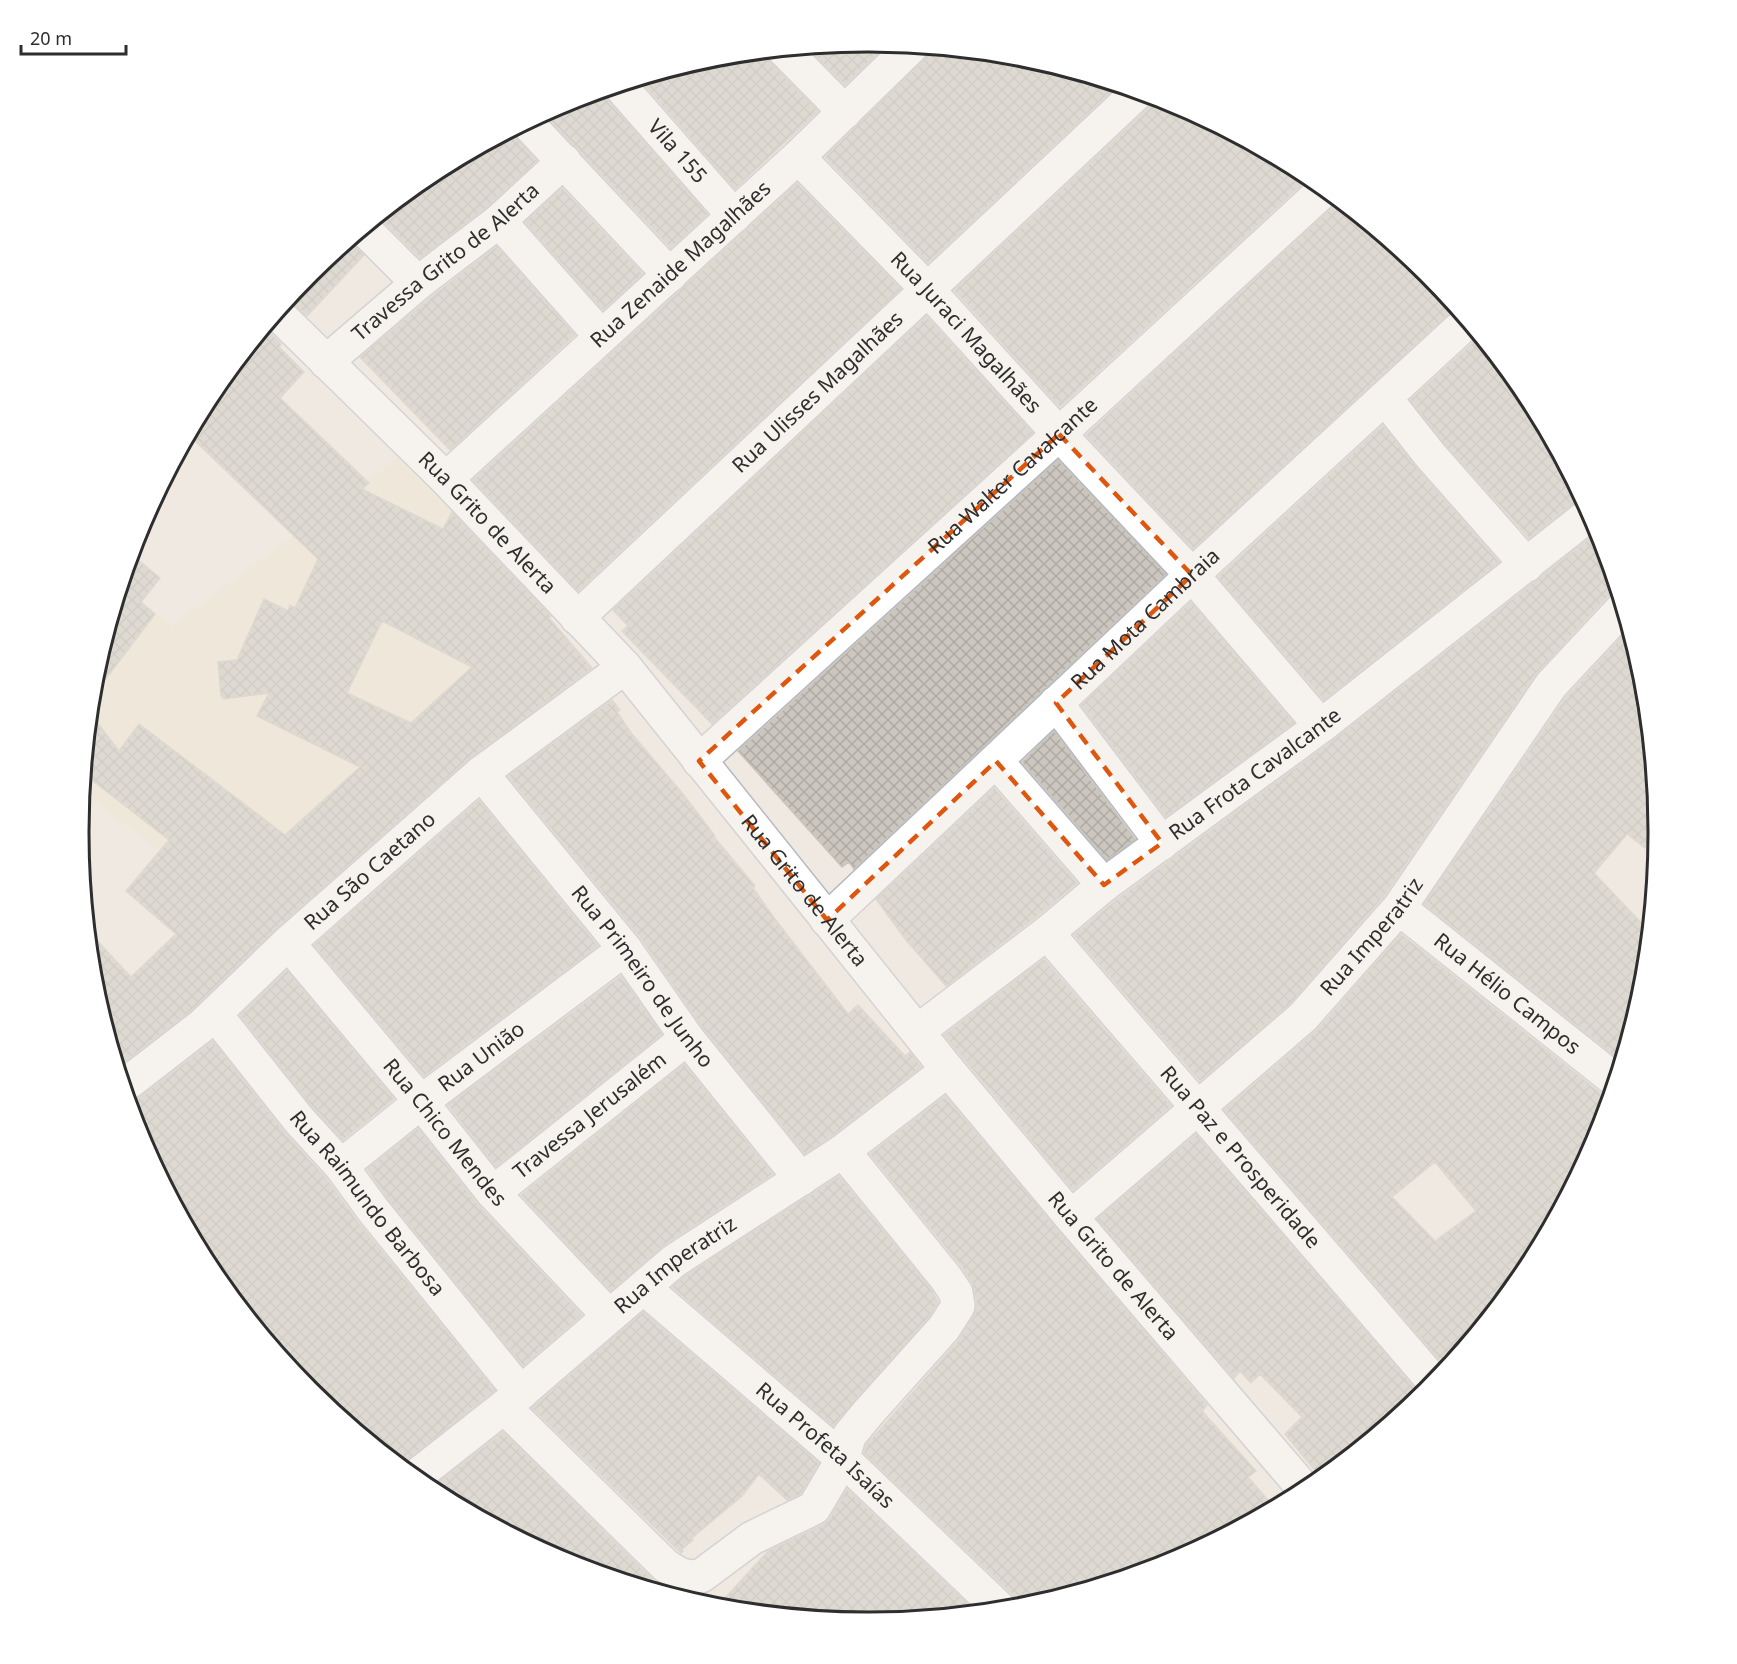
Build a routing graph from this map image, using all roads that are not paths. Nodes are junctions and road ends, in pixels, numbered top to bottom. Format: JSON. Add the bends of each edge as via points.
{"nodes":[{"id":1,"x":904,"y":53,"type":"edge"},
{"id":2,"x":791,"y":57,"type":"edge"},
{"id":3,"x":625,"y":92,"type":"edge"},
{"id":4,"x":1131,"y":99,"type":"edge"},
{"id":5,"x":845,"y":112,"type":"junction"},
{"id":6,"x":533,"y":129,"type":"edge"},
{"id":7,"x":798,"y":157,"type":"junction"},
{"id":8,"x":564,"y":161,"type":"junction"},
{"id":9,"x":1318,"y":196,"type":"edge"},
{"id":10,"x":734,"y":216,"type":"junction"},
{"id":11,"x":499,"y":221,"type":"junction"},
{"id":12,"x":369,"y":234,"type":"edge"},
{"id":13,"x":670,"y":275,"type":"junction"},
{"id":14,"x":418,"y":283,"type":"junction"},
{"id":15,"x":928,"y":290,"type":"junction"},
{"id":16,"x":282,"y":318,"type":"edge"},
{"id":17,"x":1462,"y":327,"type":"edge"},
{"id":18,"x":601,"y":336,"type":"junction"},
{"id":19,"x":326,"y":362,"type":"junction"},
{"id":20,"x":1385,"y":398,"type":"junction"},
{"id":21,"x":1059,"y":434,"type":"junction"},
{"id":22,"x":446,"y":479,"type":"junction"},
{"id":23,"x":1583,"y":520,"type":"edge"},
{"id":24,"x":1527,"y":565,"type":"junction"},
{"id":25,"x":1192,"y":575,"type":"junction"},
{"id":26,"x":1617,"y":615,"type":"edge"},
{"id":27,"x":577,"y":618,"type":"junction"},
{"id":28,"x":625,"y":667,"type":"junction"},
{"id":29,"x":1056,"y":703,"type":"junction"},
{"id":30,"x":1321,"y":726,"type":"junction"},
{"id":31,"x":996,"y":760,"type":"junction"},
{"id":32,"x":699,"y":761,"type":"junction"},
{"id":33,"x":482,"y":773,"type":"junction"},
{"id":34,"x":1162,"y":843,"type":"junction"},
{"id":35,"x":1104,"y":885,"type":"junction"},
{"id":36,"x":1400,"y":908,"type":"junction"},
{"id":37,"x":826,"y":920,"type":"junction"},
{"id":38,"x":1047,"y":933,"type":"junction"},
{"id":39,"x":288,"y":943,"type":"junction"},
{"id":40,"x":624,"y":949,"type":"junction"},
{"id":41,"x":215,"y":1014,"type":"junction"},
{"id":42,"x":918,"y":1031,"type":"junction"},
{"id":43,"x":687,"y":1038,"type":"junction"},
{"id":44,"x":948,"y":1070,"type":"junction"},
{"id":45,"x":1609,"y":1075,"type":"edge"},
{"id":46,"x":130,"y":1082,"type":"edge"},
{"id":47,"x":421,"y":1102,"type":"junction"},
{"id":48,"x":1198,"y":1108,"type":"junction"},
{"id":49,"x":843,"y":1151,"type":"junction"},
{"id":50,"x":341,"y":1166,"type":"junction"},
{"id":51,"x":801,"y":1179,"type":"junction"},
{"id":52,"x":493,"y":1193,"type":"junction"},
{"id":53,"x":1071,"y":1217,"type":"junction"},
{"id":54,"x":644,"y":1288,"type":"junction"},
{"id":55,"x":609,"y":1316,"type":"junction"},
{"id":56,"x":1428,"y":1375,"type":"edge"},
{"id":57,"x":513,"y":1400,"type":"junction"},
{"id":58,"x":843,"y":1460,"type":"junction"},
{"id":59,"x":423,"y":1471,"type":"edge"},
{"id":60,"x":1298,"y":1482,"type":"edge"},
{"id":61,"x":992,"y":1602,"type":"edge"}],
"edges":[{"from":1,"to":5,"type":"street","name":"Rua Zenaide Magalhães"},
{"from":2,"to":5,"type":"street"},
{"from":3,"to":10,"type":"street","name":"Vila 155"},
{"from":4,"to":15,"type":"street","name":"Rua Ulisses Magalhães"},
{"from":5,"to":7,"type":"street","name":"Rua Zenaide Magalhães"},
{"from":6,"to":8,"type":"street"},
{"from":7,"to":10,"type":"street","name":"Rua Zenaide Magalhães"},
{"from":7,"to":15,"type":"street","name":"Rua Juraci Magalhães"},
{"from":8,"to":11,"type":"street","name":"Travessa Grito de Alerta"},
{"from":8,"to":13,"type":"street"},
{"from":9,"to":21,"type":"street","name":"Rua Walter Cavalcante"},
{"from":10,"to":13,"type":"street","name":"Rua Zenaide Magalhães"},
{"from":11,"to":14,"type":"street","name":"Travessa Grito de Alerta"},
{"from":11,"to":18,"type":"street"},
{"from":12,"to":14,"type":"street"},
{"from":13,"to":18,"type":"street","name":"Rua Zenaide Magalhães"},
{"from":14,"to":19,"type":"street","name":"Travessa Grito de Alerta"},
{"from":15,"to":21,"type":"street","name":"Rua Juraci Magalhães"},
{"from":15,"to":27,"type":"street","name":"Rua Ulisses Magalhães"},
{"from":16,"to":19,"type":"street","name":"Rua Grito de Alerta"},
{"from":17,"to":20,"type":"street","name":"Rua Mota Cambraia"},
{"from":18,"to":22,"type":"street","name":"Rua Zenaide Magalhães"},
{"from":19,"to":22,"type":"street","name":"Rua Grito de Alerta"},
{"from":20,"to":24,"type":"street"},
{"from":20,"to":25,"type":"street","name":"Rua Mota Cambraia"},
{"from":21,"to":25,"type":"street","name":"Rua Juraci Magalhães"},
{"from":21,"to":32,"type":"street","name":"Rua Walter Cavalcante"},
{"from":22,"to":27,"type":"street","name":"Rua Grito de Alerta"},
{"from":23,"to":24,"type":"street","name":"Rua Frota Cavalcante"},
{"from":24,"to":30,"type":"street","name":"Rua Frota Cavalcante"},
{"from":25,"to":29,"type":"street","name":"Rua Mota Cambraia"},
{"from":25,"to":30,"type":"street","name":"Rua Juraci Magalhães"},
{"from":26,"to":36,"type":"street","name":"Rua Imperatriz","via":[[1551,685]]},
{"from":27,"to":28,"type":"street","name":"Rua Grito de Alerta"},
{"from":28,"to":32,"type":"street","name":"Rua Grito de Alerta"},
{"from":28,"to":33,"type":"street","name":"Rua São Caetano"},
{"from":29,"to":31,"type":"street","name":"Rua Mota Cambraia"},
{"from":29,"to":34,"type":"street"},
{"from":30,"to":34,"type":"street","name":"Rua Frota Cavalcante"},
{"from":31,"to":35,"type":"street"},
{"from":31,"to":37,"type":"street","name":"Rua Mota Cambraia"},
{"from":32,"to":37,"type":"street","name":"Rua Grito de Alerta"},
{"from":33,"to":39,"type":"street","name":"Rua São Caetano"},
{"from":33,"to":40,"type":"street","name":"Rua Primeiro de Junho"},
{"from":34,"to":35,"type":"street","name":"Rua Frota Cavalcante"},
{"from":35,"to":38,"type":"street","name":"Rua Frota Cavalcante"},
{"from":36,"to":45,"type":"street","name":"Rua Hélio Campos"},
{"from":36,"to":48,"type":"street","name":"Rua Imperatriz","via":[[1303,1017]]},
{"from":37,"to":42,"type":"street","name":"Rua Grito de Alerta"},
{"from":38,"to":42,"type":"street","name":"Rua Frota Cavalcante"},
{"from":38,"to":48,"type":"street","name":"Rua Paz e Prosperidade"},
{"from":39,"to":41,"type":"street","name":"Rua São Caetano"},
{"from":39,"to":47,"type":"street","name":"Rua Chico Mendes"},
{"from":40,"to":43,"type":"street","name":"Rua Primeiro de Junho"},
{"from":40,"to":47,"type":"street","name":"Rua União"},
{"from":41,"to":46,"type":"street","name":"Rua São Caetano"},
{"from":41,"to":50,"type":"street","name":"Rua Raimundo Barbosa"},
{"from":42,"to":44,"type":"street","name":"Rua Grito de Alerta"},
{"from":43,"to":51,"type":"street","name":"Rua Primeiro de Junho"},
{"from":43,"to":52,"type":"street","name":"Travessa Jerusalém"},
{"from":44,"to":49,"type":"street","name":"Rua Imperatriz"},
{"from":44,"to":53,"type":"street","name":"Rua Grito de Alerta"},
{"from":47,"to":50,"type":"street","name":"Rua União"},
{"from":47,"to":52,"type":"street","name":"Rua Chico Mendes"},
{"from":48,"to":53,"type":"street","name":"Rua Imperatriz"},
{"from":48,"to":56,"type":"street","name":"Rua Paz e Prosperidade"},
{"from":49,"to":51,"type":"street","name":"Rua Imperatriz"},
{"from":49,"to":58,"type":"street","via":[[946,1278],[956,1293],[958,1306],[944,1328],[849,1436]]},
{"from":50,"to":57,"type":"street","name":"Rua Raimundo Barbosa"},
{"from":51,"to":54,"type":"street","name":"Rua Imperatriz","via":[[675,1261]]},
{"from":52,"to":55,"type":"street","name":"Rua Chico Mendes"},
{"from":53,"to":60,"type":"street","name":"Rua Grito de Alerta"},
{"from":54,"to":55,"type":"street","name":"Rua Imperatriz"},
{"from":54,"to":58,"type":"street","name":"Rua Profeta Isaías"},
{"from":55,"to":57,"type":"street","name":"Rua Imperatriz"},
{"from":57,"to":58,"type":"street","name":"Rua Raimundo Barbosa","via":[[666,1566],[689,1577],[701,1576],[752,1538],[814,1509]]},
{"from":57,"to":59,"type":"street","name":"Rua Imperatriz"},
{"from":58,"to":61,"type":"street","name":"Rua Profeta Isaías"}]}
